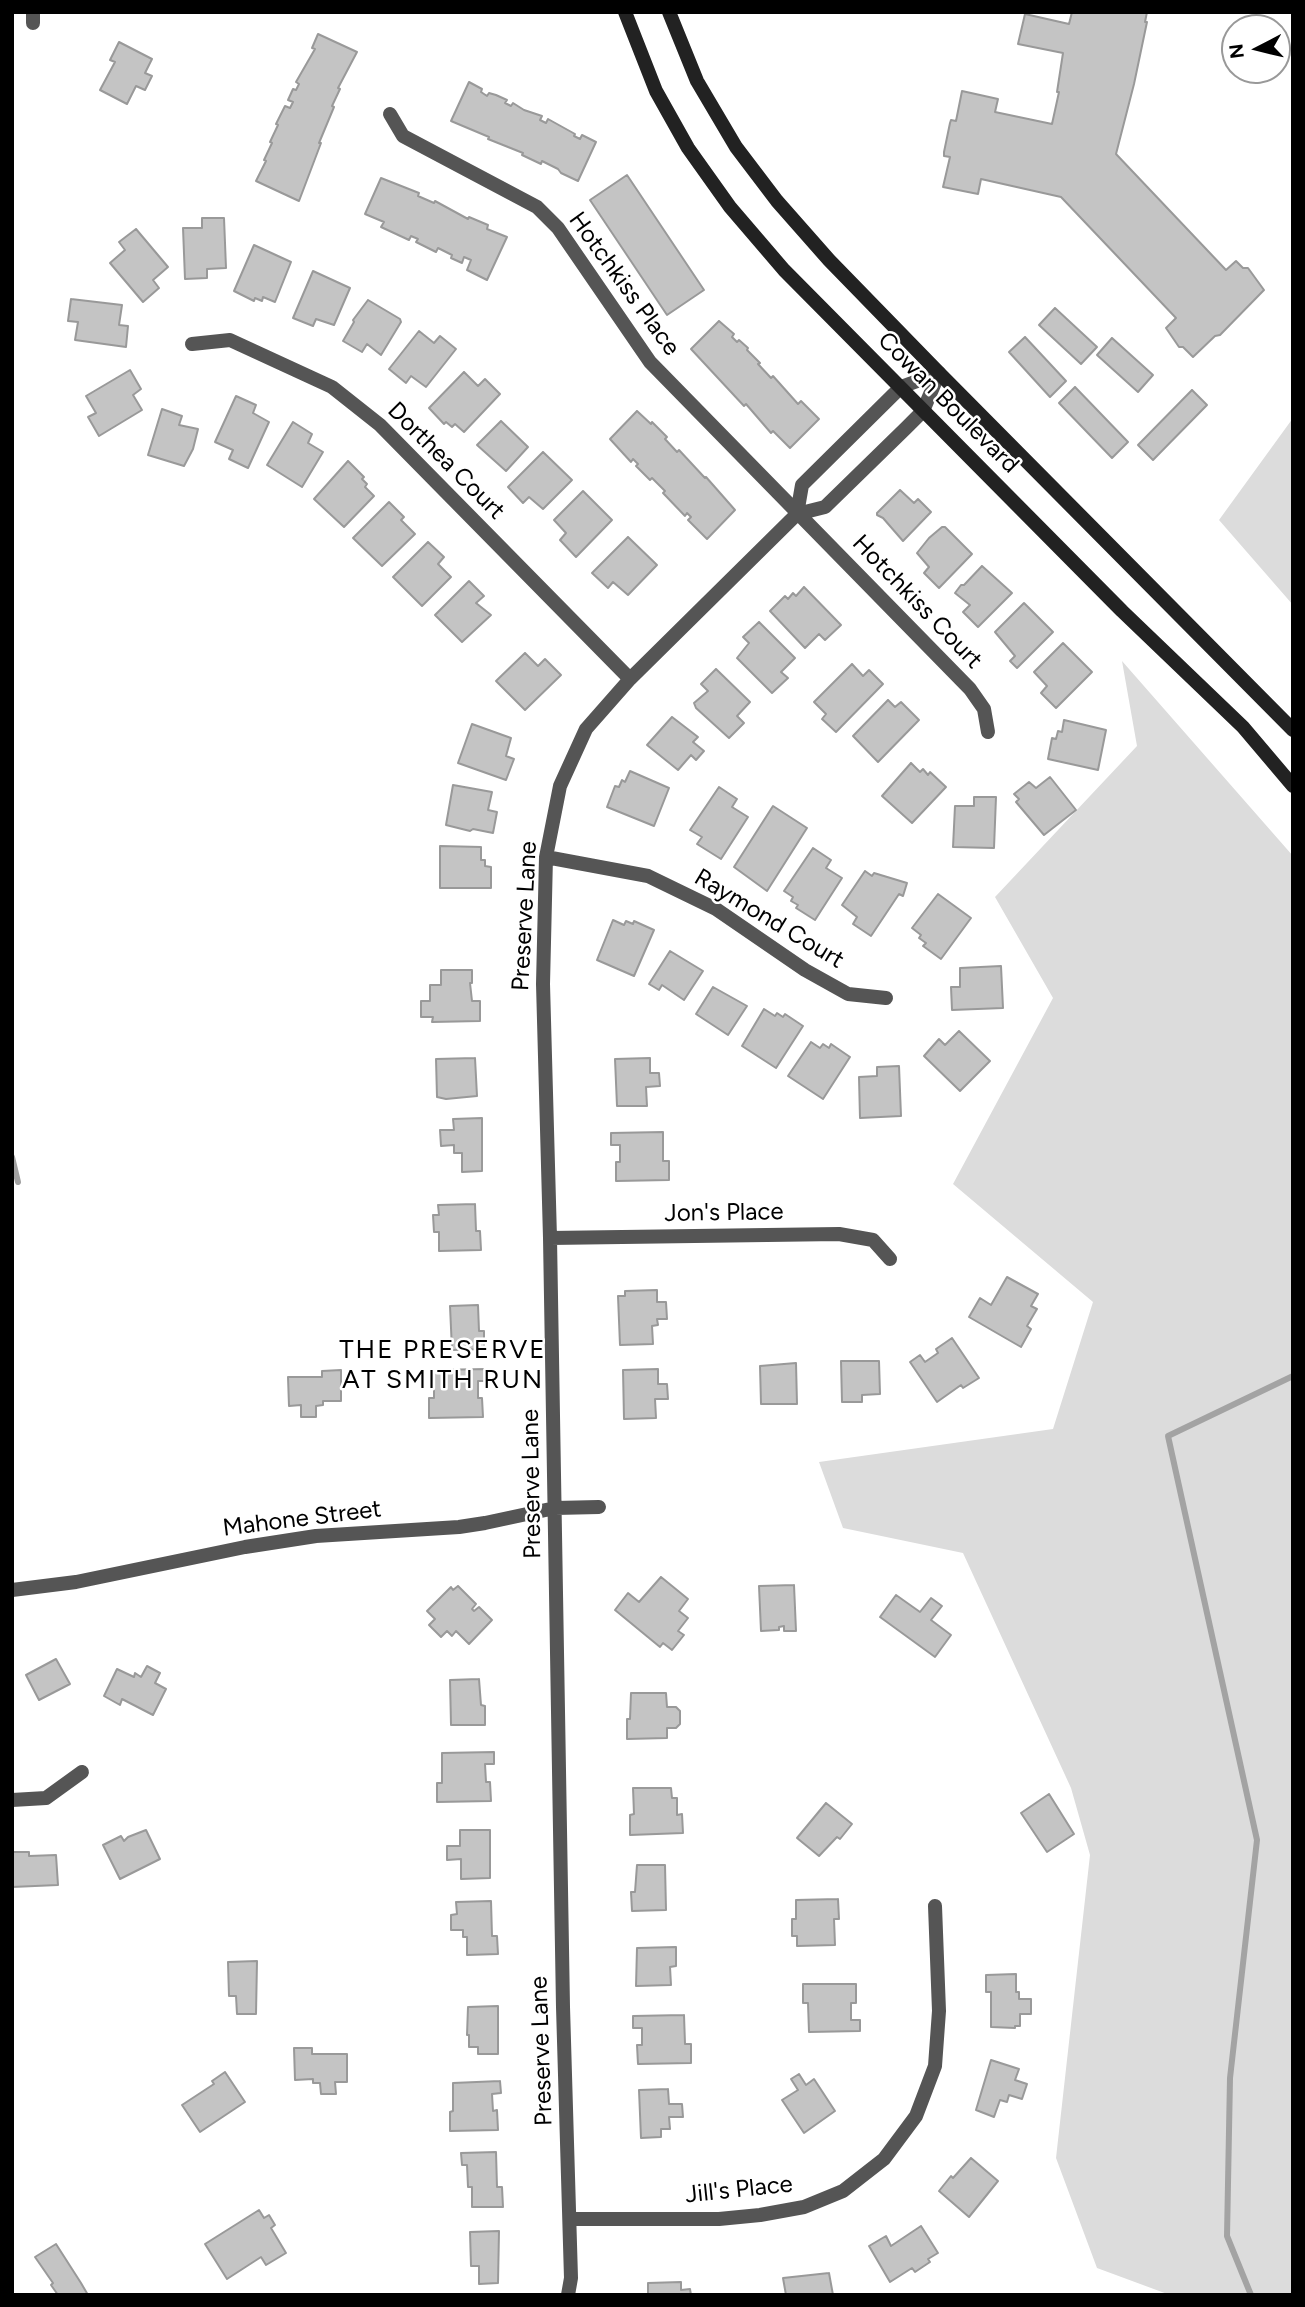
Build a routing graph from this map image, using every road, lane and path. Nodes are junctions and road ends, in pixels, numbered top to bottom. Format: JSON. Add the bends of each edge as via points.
{"nodes":[{"id":1,"x":625,"y":12,"type":"edge"},
{"id":2,"x":669,"y":12,"type":"edge"},
{"id":3,"x":390,"y":114,"type":"dead end"},
{"id":4,"x":192,"y":344,"type":"dead end"},
{"id":5,"x":939,"y":373,"type":"junction"},
{"id":6,"x":901,"y":387,"type":"junction"},
{"id":7,"x":923,"y":411,"type":"junction"},
{"id":8,"x":797,"y":514,"type":"junction"},
{"id":9,"x":630,"y":679,"type":"junction"},
{"id":10,"x":1293,"y":730,"type":"edge"},
{"id":11,"x":988,"y":732,"type":"dead end"},
{"id":12,"x":1293,"y":786,"type":"edge"},
{"id":13,"x":546,"y":856,"type":"junction"},
{"id":14,"x":886,"y":998,"type":"dead end"},
{"id":15,"x":550,"y":1238,"type":"junction"},
{"id":16,"x":890,"y":1259,"type":"dead end"},
{"id":17,"x":599,"y":1507,"type":"dead end"},
{"id":18,"x":555,"y":1508,"type":"junction"},
{"id":19,"x":12,"y":1590,"type":"edge"},
{"id":20,"x":82,"y":1772,"type":"dead end"},
{"id":21,"x":12,"y":1800,"type":"edge"},
{"id":22,"x":935,"y":1906,"type":"dead end"},
{"id":23,"x":570,"y":2219,"type":"junction"},
{"id":24,"x":568,"y":2295,"type":"edge"}],
"edges":[{"from":1,"to":6,"type":"main road","name":"Cowan Boulevard","via":[[656,91],[688,148],[730,207],[784,270]]},
{"from":2,"to":5,"type":"main road","name":"Cowan Boulevard","via":[[697,81],[736,147],[829,260]]},
{"from":3,"to":8,"type":"street","name":"Hotchkiss Place","via":[[403,136],[537,207],[558,228],[650,362]]},
{"from":4,"to":9,"type":"street","name":"Dorthea Court","via":[[230,340],[332,387],[380,425]]},
{"from":5,"to":6,"type":"street"},
{"from":5,"to":7,"type":"street","name":"Preserve Lane"},
{"from":5,"to":10,"type":"main road","name":"Cowan Boulevard"},
{"from":6,"to":7,"type":"main road","name":"Cowan Boulevard"},
{"from":6,"to":8,"type":"street","via":[[802,485]]},
{"from":7,"to":8,"type":"street","name":"Preserve Lane","via":[[825,508]]},
{"from":7,"to":12,"type":"main road","name":"Cowan Boulevard","via":[[1243,727]]},
{"from":8,"to":9,"type":"street","name":"Preserve Lane"},
{"from":8,"to":11,"type":"street","name":"Hotchkiss Court","via":[[970,689],[984,709]]},
{"from":9,"to":13,"type":"street","name":"Preserve Lane","via":[[586,729],[560,786]]},
{"from":13,"to":14,"type":"street","name":"Raymond Court","via":[[648,876],[716,909],[848,994]]},
{"from":13,"to":15,"type":"street","name":"Preserve Lane","via":[[543,984]]},
{"from":15,"to":16,"type":"street","name":"Jon's Place","via":[[839,1234],[873,1240]]},
{"from":15,"to":18,"type":"street","name":"Preserve Lane"},
{"from":17,"to":18,"type":"street","name":"Mahone Street"},
{"from":18,"to":19,"type":"street","name":"Mahone Street","via":[[485,1523],[328,1535],[245,1547],[76,1582]]},
{"from":18,"to":23,"type":"street","name":"Preserve Lane"},
{"from":20,"to":21,"type":"street","via":[[46,1798]]},
{"from":22,"to":23,"type":"street","name":"Jill's Place","via":[[939,2011],[934,2066],[916,2116],[884,2159],[843,2191],[804,2207],[719,2218]]},
{"from":23,"to":24,"type":"street","name":"Preserve Lane"}]}
